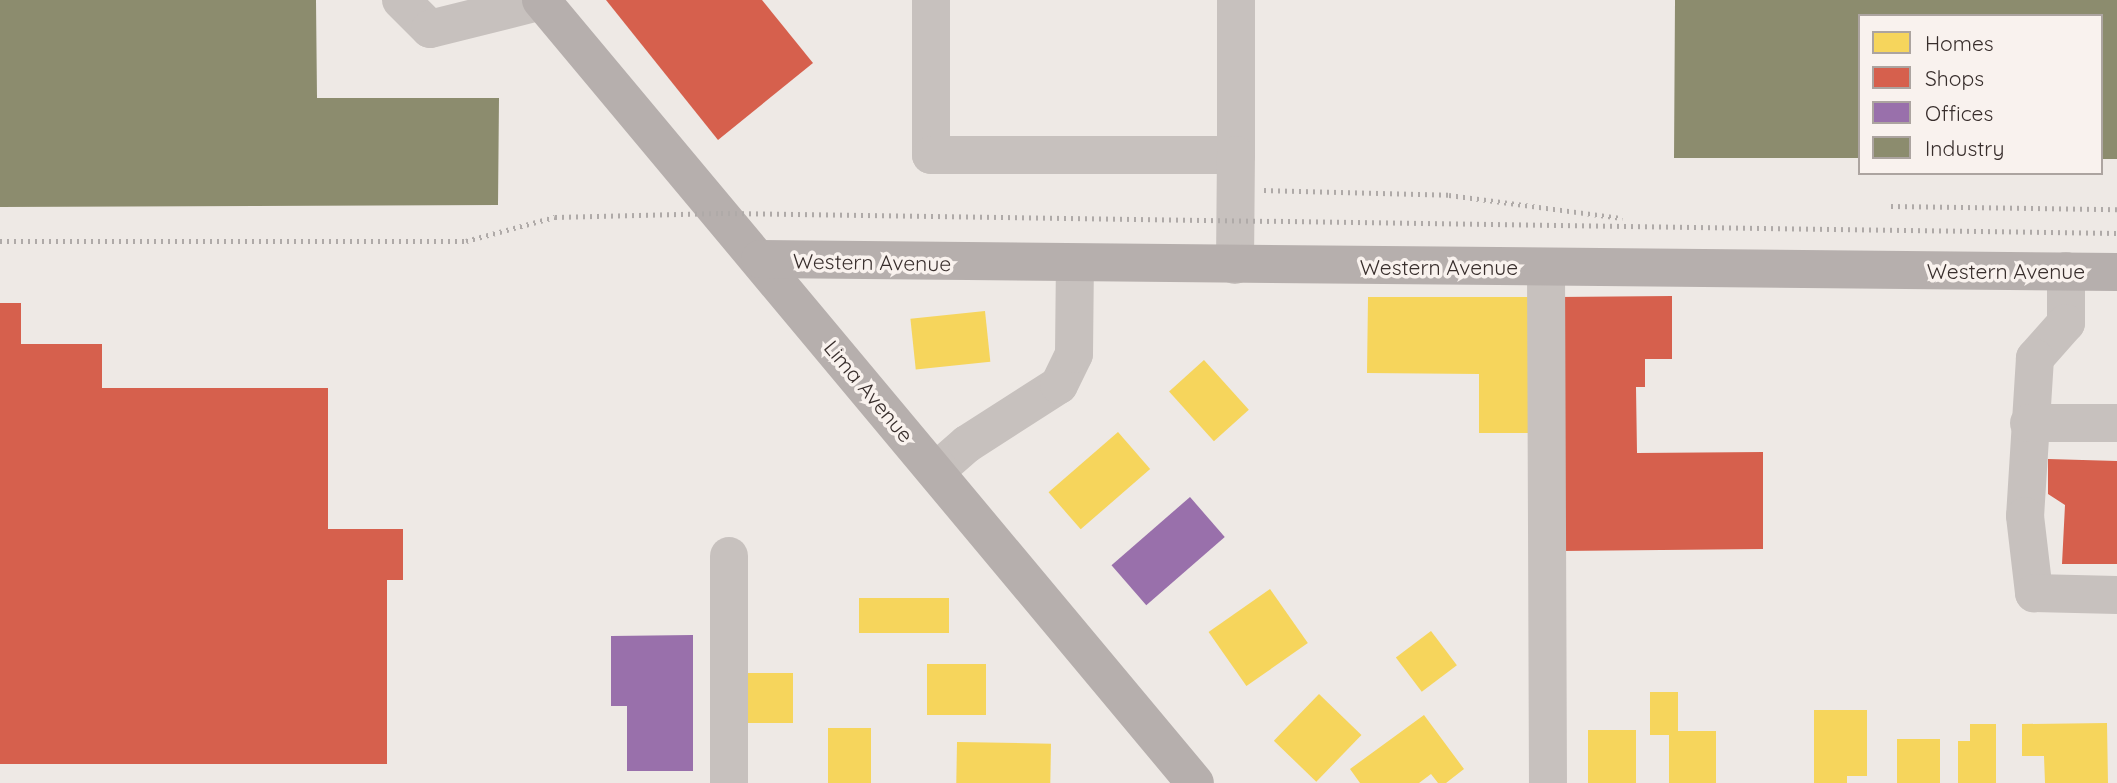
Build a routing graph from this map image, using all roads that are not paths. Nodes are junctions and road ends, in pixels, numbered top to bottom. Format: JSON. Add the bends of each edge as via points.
{"nodes":[{"id":1,"x":401,"y":0,"type":"edge"},
{"id":2,"x":931,"y":0,"type":"edge"},
{"id":3,"x":1236,"y":0,"type":"edge"},
{"id":4,"x":541,"y":1,"type":"edge"},
{"id":5,"x":1236,"y":155,"type":"junction"},
{"id":6,"x":760,"y":259,"type":"junction"},
{"id":7,"x":1075,"y":264,"type":"junction"},
{"id":8,"x":1235,"y":265,"type":"junction"},
{"id":9,"x":1546,"y":268,"type":"junction"},
{"id":10,"x":2066,"y":271,"type":"junction"},
{"id":11,"x":2117,"y":272,"type":"edge"},
{"id":12,"x":2029,"y":423,"type":"junction"},
{"id":13,"x":2117,"y":423,"type":"edge"},
{"id":14,"x":936,"y":471,"type":"junction"},
{"id":15,"x":729,"y":556,"type":"dead end"},
{"id":16,"x":2117,"y":595,"type":"edge"},
{"id":17,"x":729,"y":783,"type":"edge"},
{"id":18,"x":1195,"y":783,"type":"edge"},
{"id":19,"x":1548,"y":783,"type":"edge"}],
"edges":[{"from":1,"to":4,"type":"lane","via":[[430,29]]},
{"from":2,"to":5,"type":"lane","via":[[931,155]]},
{"from":3,"to":5,"type":"lane"},
{"from":4,"to":6,"type":"main road","name":"Lima Avenue"},
{"from":5,"to":8,"type":"lane"},
{"from":6,"to":7,"type":"main road","name":"Western Avenue"},
{"from":6,"to":14,"type":"main road","name":"Lima Avenue"},
{"from":7,"to":8,"type":"main road","name":"Western Avenue"},
{"from":7,"to":14,"type":"lane","via":[[1074,354],[1059,385],[967,444]]},
{"from":8,"to":9,"type":"main road","name":"Western Avenue"},
{"from":9,"to":10,"type":"main road","name":"Western Avenue"},
{"from":9,"to":19,"type":"lane"},
{"from":10,"to":11,"type":"main road","name":"Western Avenue"},
{"from":10,"to":12,"type":"lane","via":[[2066,323],[2035,358]]},
{"from":12,"to":13,"type":"lane"},
{"from":12,"to":16,"type":"lane","via":[[2025,516],[2034,593]]},
{"from":14,"to":18,"type":"main road","name":"Lima Avenue"},
{"from":15,"to":17,"type":"lane"}]}
